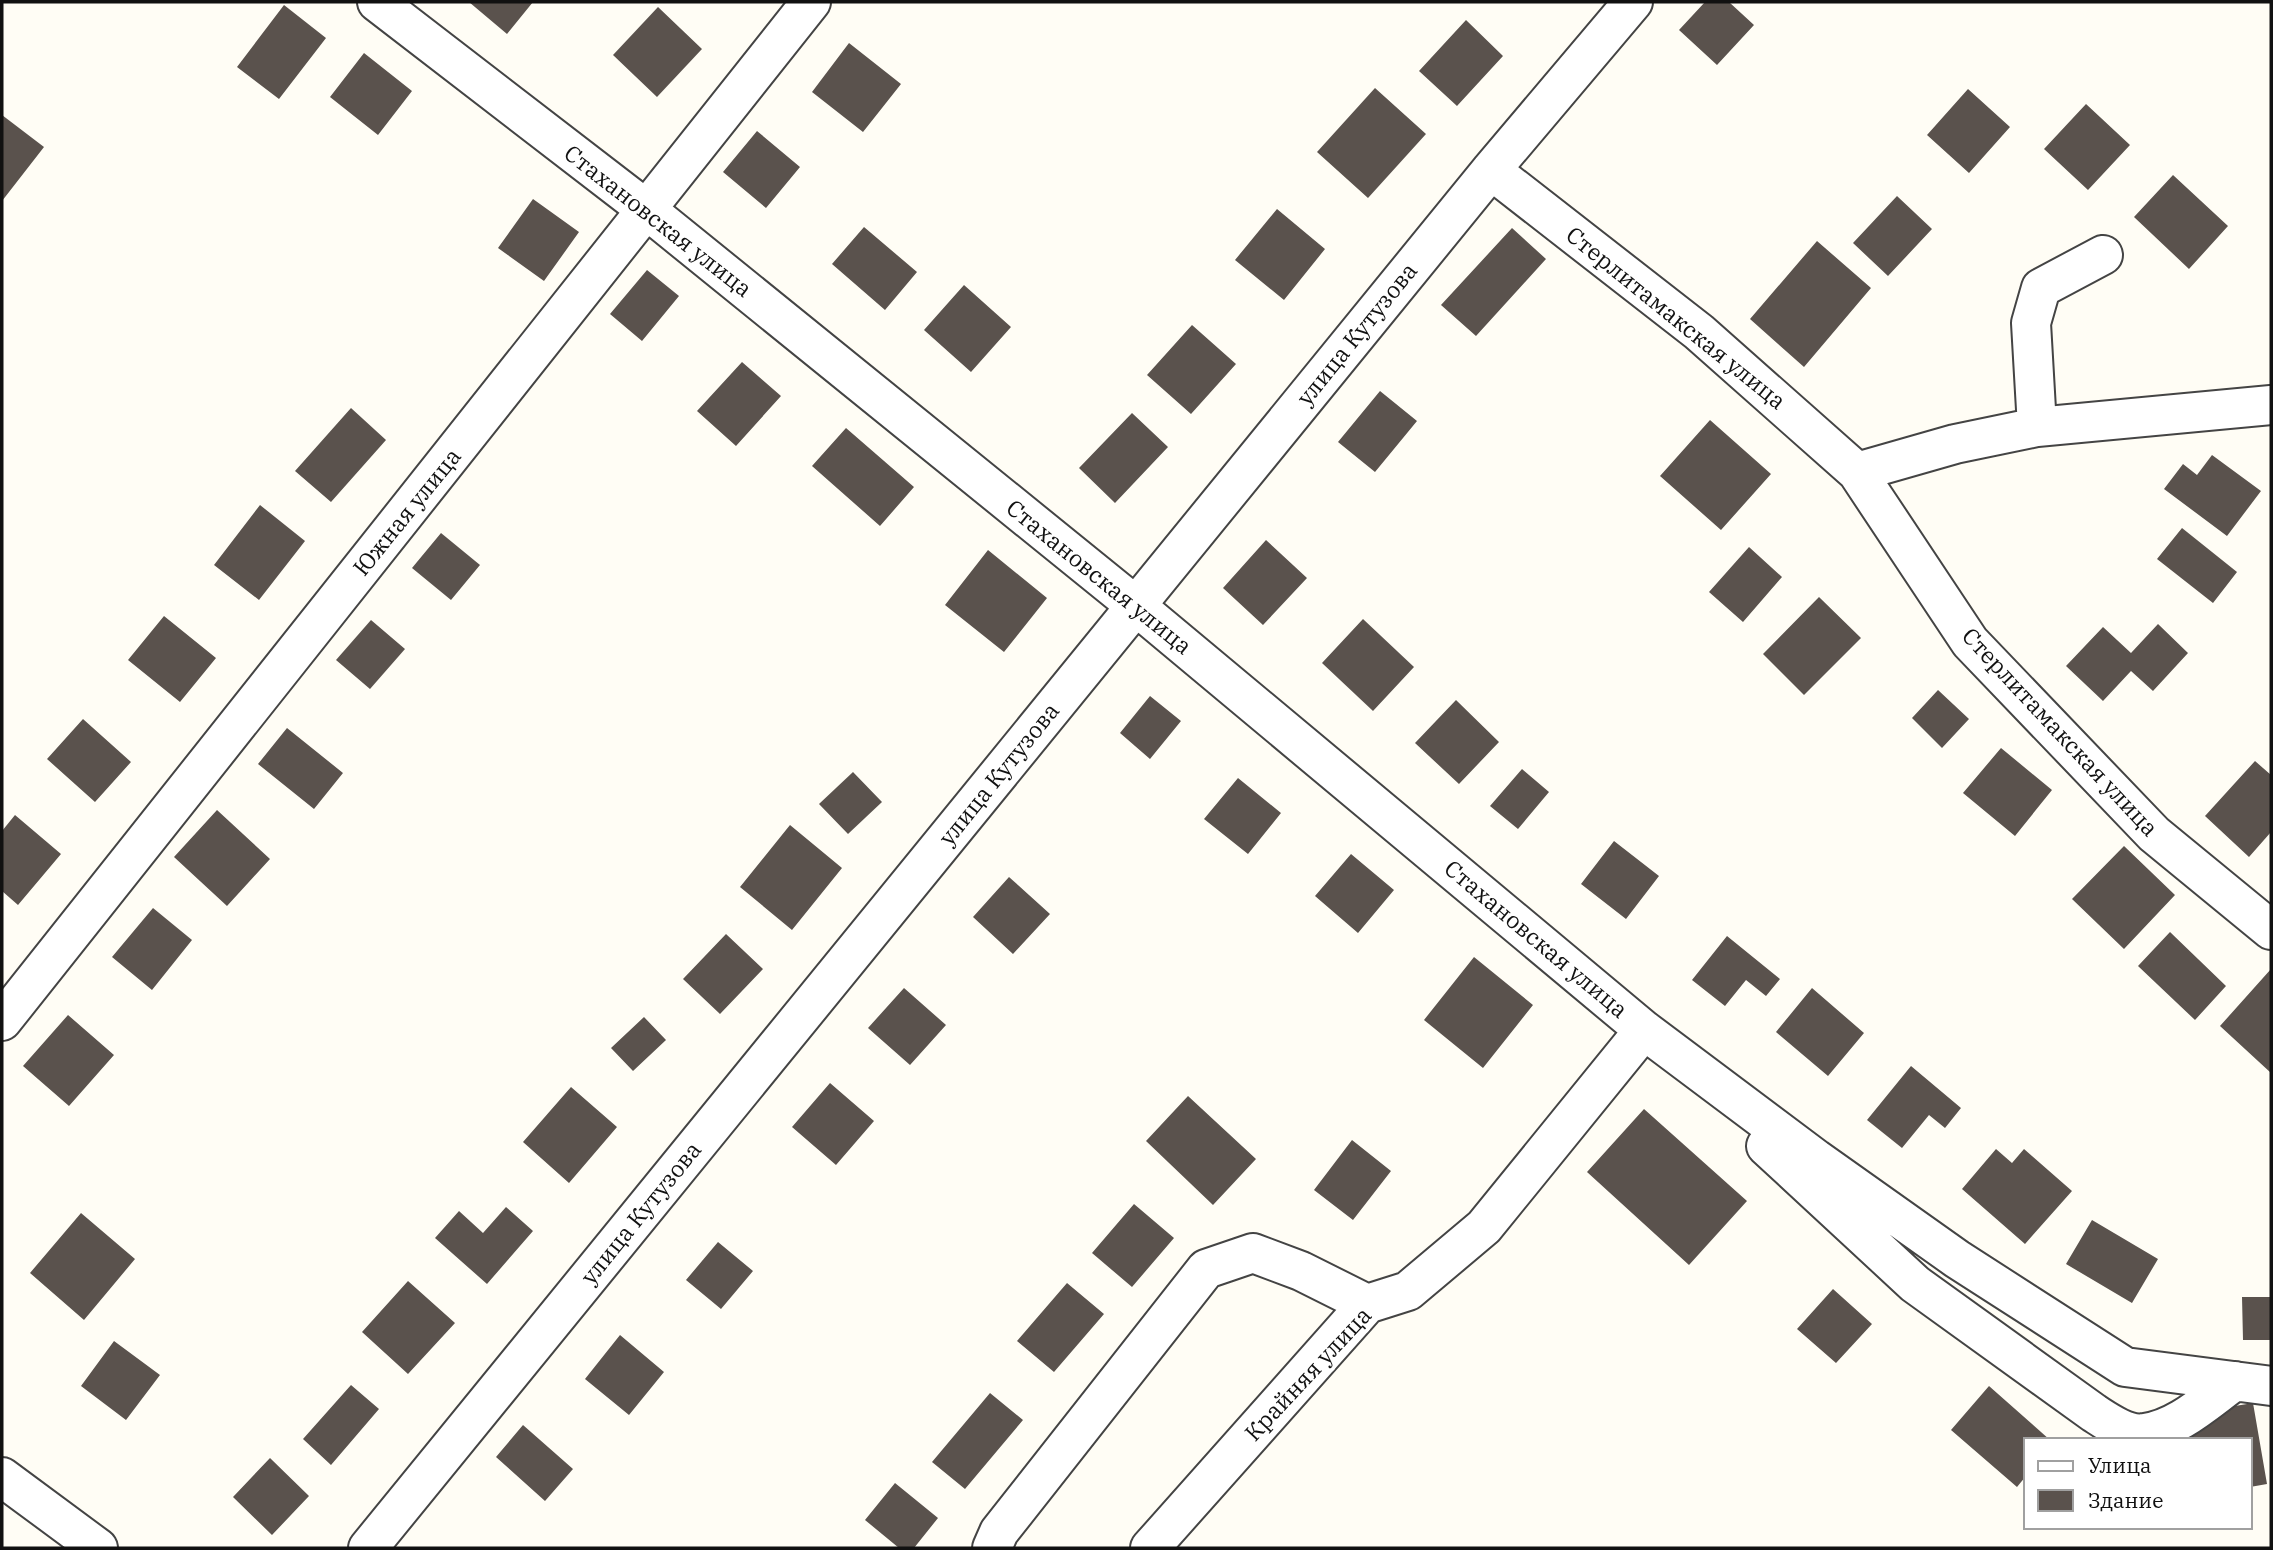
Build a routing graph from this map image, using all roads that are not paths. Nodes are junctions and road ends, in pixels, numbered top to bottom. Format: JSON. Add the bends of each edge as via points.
{"nodes":[{"id":1,"x":377,"y":2,"type":"edge"},
{"id":2,"x":811,"y":2,"type":"edge"},
{"id":3,"x":1633,"y":2,"type":"edge"},
{"id":4,"x":1491,"y":170,"type":"junction"},
{"id":5,"x":647,"y":210,"type":"junction"},
{"id":6,"x":2103,"y":255,"type":"dead end"},
{"id":7,"x":2271,"y":405,"type":"edge"},
{"id":8,"x":2037,"y":427,"type":"junction"},
{"id":9,"x":1857,"y":472,"type":"junction"},
{"id":10,"x":1136,"y":606,"type":"junction"},
{"id":11,"x":2271,"y":930,"type":"edge"},
{"id":12,"x":2,"y":1021,"type":"edge"},
{"id":13,"x":1644,"y":1030,"type":"junction"},
{"id":14,"x":1696,"y":1069,"type":"junction"},
{"id":15,"x":1367,"y":1304,"type":"junction"},
{"id":16,"x":2253,"y":1383,"type":"edge"},
{"id":17,"x":2,"y":1477,"type":"edge"},
{"id":18,"x":98,"y":1548,"type":"edge"},
{"id":19,"x":368,"y":1548,"type":"edge"},
{"id":20,"x":992,"y":1548,"type":"edge"},
{"id":21,"x":1150,"y":1548,"type":"edge"}],
"edges":[{"from":1,"to":5,"type":"street","name":"Стахановская улица"},
{"from":2,"to":5,"type":"street","name":"Южная улица"},
{"from":3,"to":4,"type":"street","name":"улица Кутузова"},
{"from":4,"to":9,"type":"street","name":"Стерлитамакская улица","via":[[1699,331]]},
{"from":4,"to":10,"type":"street","name":"улица Кутузова"},
{"from":5,"to":10,"type":"street","name":"Стахановская улица"},
{"from":5,"to":12,"type":"street","name":"Южная улица"},
{"from":6,"to":8,"type":"street","via":[[2041,288],[2031,323]]},
{"from":7,"to":8,"type":"street"},
{"from":8,"to":9,"type":"street"},
{"from":9,"to":11,"type":"street","name":"Стерлитамакская улица","via":[[1970,642],[2154,834]]},
{"from":10,"to":13,"type":"street","name":"Стахановская улица"},
{"from":10,"to":19,"type":"street","name":"улица Кутузова"},
{"from":13,"to":14,"type":"street","name":"Стахановская улица"},
{"from":13,"to":15,"type":"street","name":"Крайняя улица","via":[[1484,1227],[1408,1291]]},
{"from":14,"to":16,"type":"street","name":"Стахановская улица","via":[[1957,1259],[2125,1367]]},
{"from":14,"to":16,"type":"street","via":[[1780,1160],[1915,1284],[2120,1429],[2143,1434],[2176,1423]]},
{"from":15,"to":20,"type":"street","via":[[1253,1253],[1206,1269],[999,1532]]},
{"from":15,"to":21,"type":"street","name":"Крайняя улица"},
{"from":17,"to":18,"type":"street"}]}
